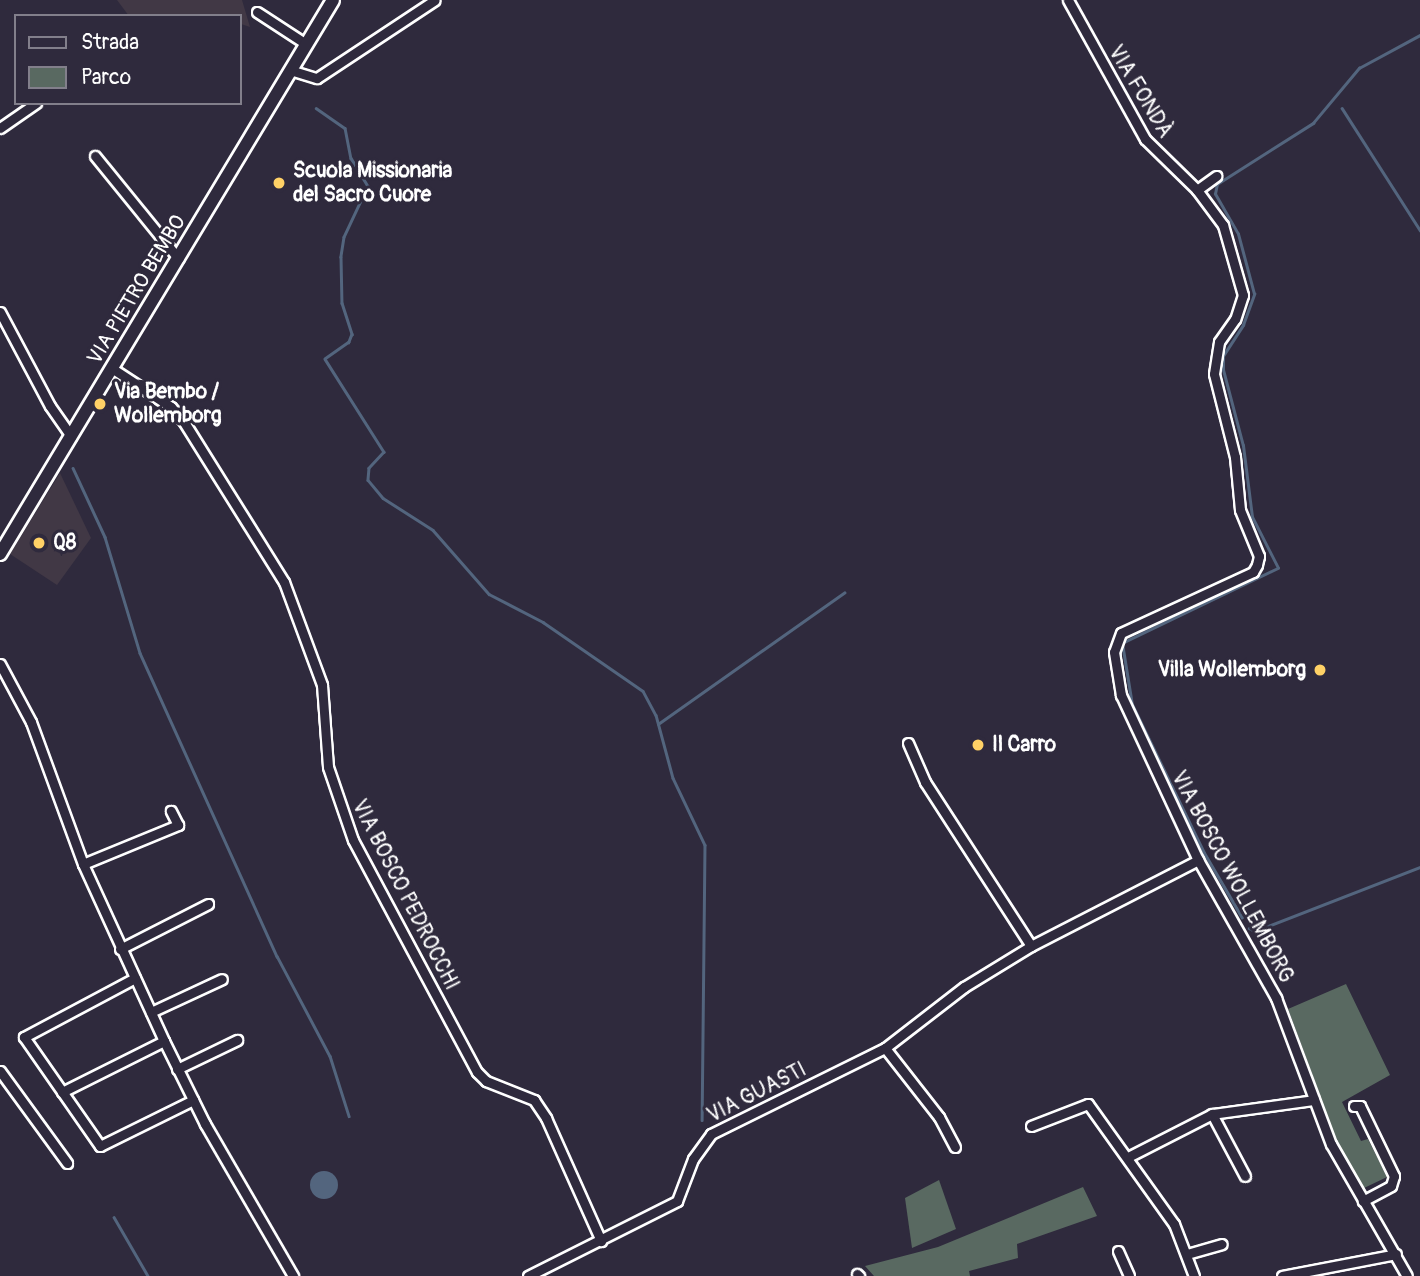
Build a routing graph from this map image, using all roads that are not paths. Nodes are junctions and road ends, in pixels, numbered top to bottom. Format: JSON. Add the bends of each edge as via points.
{"nodes":[{"id":1,"x":333,"y":0,"type":"edge"},
{"id":2,"x":435,"y":0,"type":"edge"},
{"id":3,"x":1068,"y":0,"type":"edge"},
{"id":4,"x":257,"y":12,"type":"dead end"},
{"id":5,"x":306,"y":44,"type":"junction"},
{"id":6,"x":290,"y":70,"type":"junction"},
{"id":7,"x":33,"y":105,"type":"edge"},
{"id":8,"x":0,"y":128,"type":"edge"},
{"id":9,"x":95,"y":156,"type":"dead end"},
{"id":10,"x":1216,"y":176,"type":"dead end"},
{"id":11,"x":1196,"y":190,"type":"junction"},
{"id":12,"x":178,"y":258,"type":"junction"},
{"id":13,"x":0,"y":312,"type":"edge"},
{"id":14,"x":113,"y":369,"type":"junction"},
{"id":15,"x":71,"y":436,"type":"junction"},
{"id":16,"x":0,"y":554,"type":"edge"},
{"id":17,"x":0,"y":664,"type":"edge"},
{"id":18,"x":908,"y":743,"type":"dead end"},
{"id":19,"x":171,"y":811,"type":"dead end"},
{"id":20,"x":1198,"y":860,"type":"junction"},
{"id":21,"x":83,"y":864,"type":"junction"},
{"id":22,"x":208,"y":904,"type":"dead end"},
{"id":23,"x":1031,"y":946,"type":"junction"},
{"id":24,"x":120,"y":949,"type":"junction"},
{"id":25,"x":135,"y":978,"type":"junction"},
{"id":26,"x":222,"y":979,"type":"dead end"},
{"id":27,"x":151,"y":1012,"type":"junction"},
{"id":28,"x":237,"y":1040,"type":"dead end"},
{"id":29,"x":163,"y":1041,"type":"junction"},
{"id":30,"x":885,"y":1048,"type":"junction"},
{"id":31,"x":177,"y":1069,"type":"junction"},
{"id":32,"x":0,"y":1071,"type":"edge"},
{"id":33,"x":62,"y":1092,"type":"junction"},
{"id":34,"x":193,"y":1100,"type":"junction"},
{"id":35,"x":1314,"y":1100,"type":"junction"},
{"id":36,"x":1354,"y":1106,"type":"dead end"},
{"id":37,"x":1212,"y":1114,"type":"junction"},
{"id":38,"x":1031,"y":1126,"type":"dead end"},
{"id":39,"x":955,"y":1147,"type":"dead end"},
{"id":40,"x":1128,"y":1157,"type":"junction"},
{"id":41,"x":67,"y":1163,"type":"dead end"},
{"id":42,"x":1245,"y":1176,"type":"dead end"},
{"id":43,"x":1363,"y":1201,"type":"junction"},
{"id":44,"x":601,"y":1241,"type":"junction"},
{"id":45,"x":1222,"y":1244,"type":"dead end"},
{"id":46,"x":1118,"y":1251,"type":"dead end"},
{"id":47,"x":1187,"y":1254,"type":"junction"},
{"id":48,"x":1395,"y":1254,"type":"junction"},
{"id":49,"x":293,"y":1276,"type":"edge"},
{"id":50,"x":528,"y":1276,"type":"edge"},
{"id":51,"x":1129,"y":1276,"type":"edge"},
{"id":52,"x":1194,"y":1276,"type":"edge"},
{"id":53,"x":1282,"y":1276,"type":"edge"},
{"id":54,"x":1407,"y":1276,"type":"edge"}],
"edges":[{"from":1,"to":5,"type":"main road","name":"VIA PIETRO BEMBO"},
{"from":2,"to":6,"type":"street","via":[[317,78]]},
{"from":3,"to":11,"type":"street","name":"VIA FONDÀ","via":[[1135,124],[1159,157]]},
{"from":4,"to":5,"type":"street"},
{"from":5,"to":6,"type":"main road","name":"VIA PIETRO BEMBO"},
{"from":6,"to":12,"type":"main road","name":"VIA PIETRO BEMBO"},
{"from":7,"to":8,"type":"street"},
{"from":9,"to":12,"type":"street"},
{"from":10,"to":11,"type":"street"},
{"from":11,"to":20,"type":"street","name":"VIA BOSCO WOLLEMBORG","via":[[1227,232],[1243,287],[1241,307],[1214,357],[1214,374],[1235,457],[1240,510],[1259,555],[1253,572],[1125,630],[1114,652],[1129,716]]},
{"from":12,"to":14,"type":"main road","name":"VIA PIETRO BEMBO"},
{"from":13,"to":15,"type":"street"},
{"from":14,"to":15,"type":"main road","name":"VIA PIETRO BEMBO"},
{"from":14,"to":44,"type":"street","name":"VIA BOSCO PEDROCCHI","via":[[172,407],[285,582],[322,685],[328,767],[353,840],[477,1072],[486,1081],[534,1100],[546,1118]]},
{"from":15,"to":16,"type":"main road","name":"VIA PIETRO BEMBO"},
{"from":17,"to":21,"type":"street","via":[[31,722]]},
{"from":18,"to":23,"type":"street","via":[[925,782]]},
{"from":19,"to":21,"type":"street","via":[[178,825]]},
{"from":20,"to":23,"type":"street","name":"VIA GUASTI"},
{"from":20,"to":35,"type":"street","name":"VIA BOSCO WOLLEMBORG","via":[[1263,970]]},
{"from":21,"to":24,"type":"street"},
{"from":22,"to":24,"type":"street"},
{"from":23,"to":30,"type":"street","name":"VIA GUASTI","via":[[964,988]]},
{"from":24,"to":25,"type":"street"},
{"from":25,"to":27,"type":"street"},
{"from":25,"to":33,"type":"street","via":[[24,1037]]},
{"from":26,"to":27,"type":"street"},
{"from":27,"to":29,"type":"street"},
{"from":28,"to":31,"type":"street"},
{"from":29,"to":31,"type":"street"},
{"from":29,"to":33,"type":"street"},
{"from":30,"to":39,"type":"street","via":[[939,1117]]},
{"from":30,"to":44,"type":"street","name":"VIA GUASTI","via":[[711,1134],[693,1159],[677,1201]]},
{"from":31,"to":34,"type":"street"},
{"from":32,"to":41,"type":"street"},
{"from":33,"to":34,"type":"street","via":[[100,1146]]},
{"from":34,"to":49,"type":"street"},
{"from":35,"to":37,"type":"street"},
{"from":35,"to":43,"type":"street","name":"VIA BOSCO WOLLEMBORG","via":[[1331,1144]]},
{"from":36,"to":43,"type":"street","via":[[1360,1106],[1394,1176],[1391,1186]]},
{"from":37,"to":40,"type":"street"},
{"from":37,"to":42,"type":"street"},
{"from":38,"to":40,"type":"street","via":[[1088,1104]]},
{"from":40,"to":47,"type":"street","via":[[1174,1224]]},
{"from":43,"to":48,"type":"street","name":"VIA BOSCO WOLLEMBORG"},
{"from":44,"to":50,"type":"street","name":"VIA GUASTI"},
{"from":45,"to":47,"type":"street"},
{"from":46,"to":51,"type":"street"},
{"from":47,"to":52,"type":"street"},
{"from":48,"to":53,"type":"street"},
{"from":48,"to":54,"type":"street","name":"VIA BOSCO WOLLEMBORG"}]}
